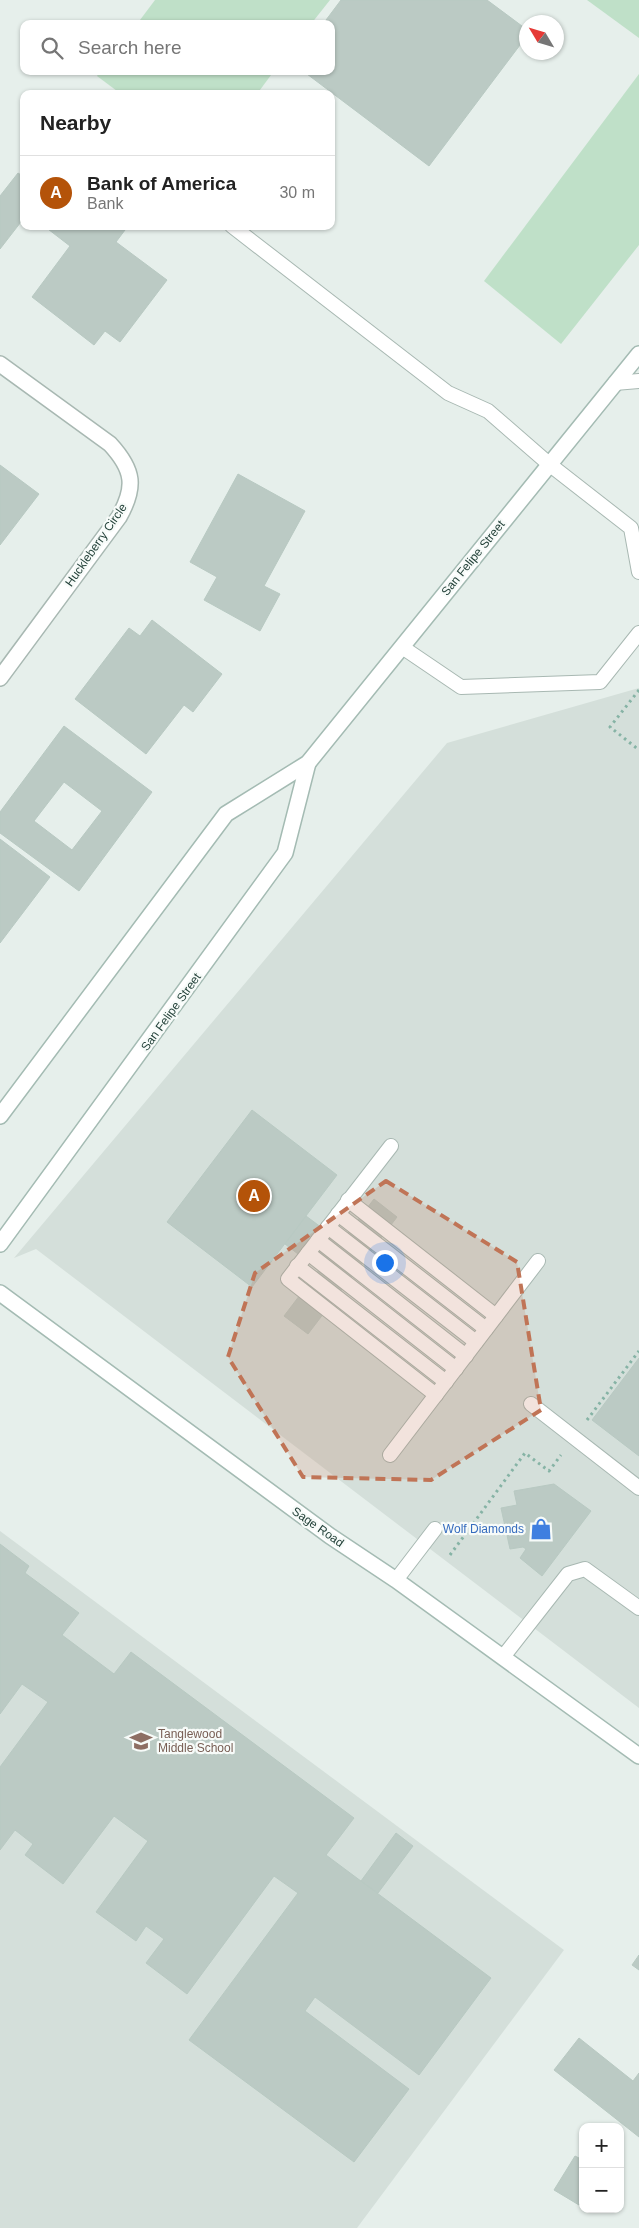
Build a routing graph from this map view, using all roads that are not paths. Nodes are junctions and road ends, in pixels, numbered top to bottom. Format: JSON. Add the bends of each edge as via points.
{"nodes":[{"id":1,"x":237,"y":230,"type":"edge"},
{"id":2,"x":639,"y":354,"type":"edge"},
{"id":3,"x":0,"y":364,"type":"edge"},
{"id":4,"x":639,"y":381,"type":"edge"},
{"id":5,"x":616,"y":383,"type":"junction"},
{"id":6,"x":549,"y":464,"type":"junction"},
{"id":7,"x":639,"y":572,"type":"edge"},
{"id":8,"x":639,"y":633,"type":"edge"},
{"id":9,"x":402,"y":647,"type":"junction"},
{"id":10,"x":0,"y":678,"type":"edge"},
{"id":11,"x":308,"y":763,"type":"junction"},
{"id":12,"x":0,"y":1116,"type":"edge"},
{"id":13,"x":391,"y":1146,"type":"dead end"},
{"id":14,"x":348,"y":1200,"type":"junction"},
{"id":15,"x":338,"y":1214,"type":"junction"},
{"id":16,"x":328,"y":1227,"type":"junction"},
{"id":17,"x":318,"y":1240,"type":"junction"},
{"id":18,"x":0,"y":1244,"type":"edge"},
{"id":19,"x":308,"y":1253,"type":"junction"},
{"id":20,"x":538,"y":1261,"type":"dead end"},
{"id":21,"x":298,"y":1266,"type":"junction"},
{"id":22,"x":0,"y":1293,"type":"edge"},
{"id":23,"x":496,"y":1316,"type":"junction"},
{"id":24,"x":486,"y":1329,"type":"junction"},
{"id":25,"x":476,"y":1342,"type":"junction"},
{"id":26,"x":466,"y":1356,"type":"junction"},
{"id":27,"x":456,"y":1369,"type":"junction"},
{"id":28,"x":446,"y":1382,"type":"junction"},
{"id":29,"x":436,"y":1395,"type":"junction"},
{"id":30,"x":531,"y":1404,"type":"dead end"},
{"id":31,"x":390,"y":1455,"type":"dead end"},
{"id":32,"x":639,"y":1488,"type":"edge"},
{"id":33,"x":435,"y":1529,"type":"dead end"},
{"id":34,"x":396,"y":1580,"type":"junction"},
{"id":35,"x":639,"y":1608,"type":"edge"},
{"id":36,"x":503,"y":1657,"type":"junction"},
{"id":37,"x":639,"y":1756,"type":"edge"}],
"edges":[{"from":1,"to":6,"type":"lane","via":[[448,393],[488,411]]},
{"from":2,"to":5,"type":"main road","name":"San Felipe Street"},
{"from":3,"to":10,"type":"main road","name":"Huckleberry Circle","via":[[110,444],[122,456],[128,469],[131,493],[119,517]]},
{"from":4,"to":5,"type":"lane"},
{"from":5,"to":6,"type":"main road","name":"San Felipe Street"},
{"from":6,"to":7,"type":"lane","via":[[631,528]]},
{"from":6,"to":9,"type":"main road","name":"San Felipe Street"},
{"from":8,"to":9,"type":"lane","via":[[600,682],[461,688]]},
{"from":9,"to":11,"type":"main road","name":"San Felipe Street"},
{"from":11,"to":12,"type":"main road","name":"San Felipe Street","via":[[226,814]]},
{"from":11,"to":18,"type":"main road","name":"San Felipe Street","via":[[285,853]]},
{"from":13,"to":14,"type":"lane"},
{"from":14,"to":15,"type":"lane"},
{"from":14,"to":23,"type":"lane"},
{"from":15,"to":16,"type":"lane"},
{"from":15,"to":24,"type":"lane"},
{"from":16,"to":17,"type":"lane"},
{"from":16,"to":25,"type":"lane"},
{"from":17,"to":19,"type":"lane"},
{"from":17,"to":26,"type":"lane"},
{"from":19,"to":21,"type":"lane"},
{"from":19,"to":27,"type":"lane"},
{"from":20,"to":23,"type":"lane"},
{"from":21,"to":28,"type":"lane"},
{"from":21,"to":29,"type":"lane","via":[[288,1279]]},
{"from":22,"to":34,"type":"main road","name":"Sage Road","via":[[330,1536]]},
{"from":23,"to":24,"type":"lane"},
{"from":24,"to":25,"type":"lane"},
{"from":25,"to":26,"type":"lane"},
{"from":26,"to":27,"type":"lane"},
{"from":27,"to":28,"type":"lane"},
{"from":28,"to":29,"type":"lane"},
{"from":29,"to":31,"type":"lane"},
{"from":30,"to":32,"type":"lane"},
{"from":33,"to":34,"type":"lane"},
{"from":34,"to":36,"type":"main road","name":"Sage Road"},
{"from":35,"to":36,"type":"lane","via":[[585,1569],[568,1574]]},
{"from":36,"to":37,"type":"main road","name":"Sage Road"}]}
